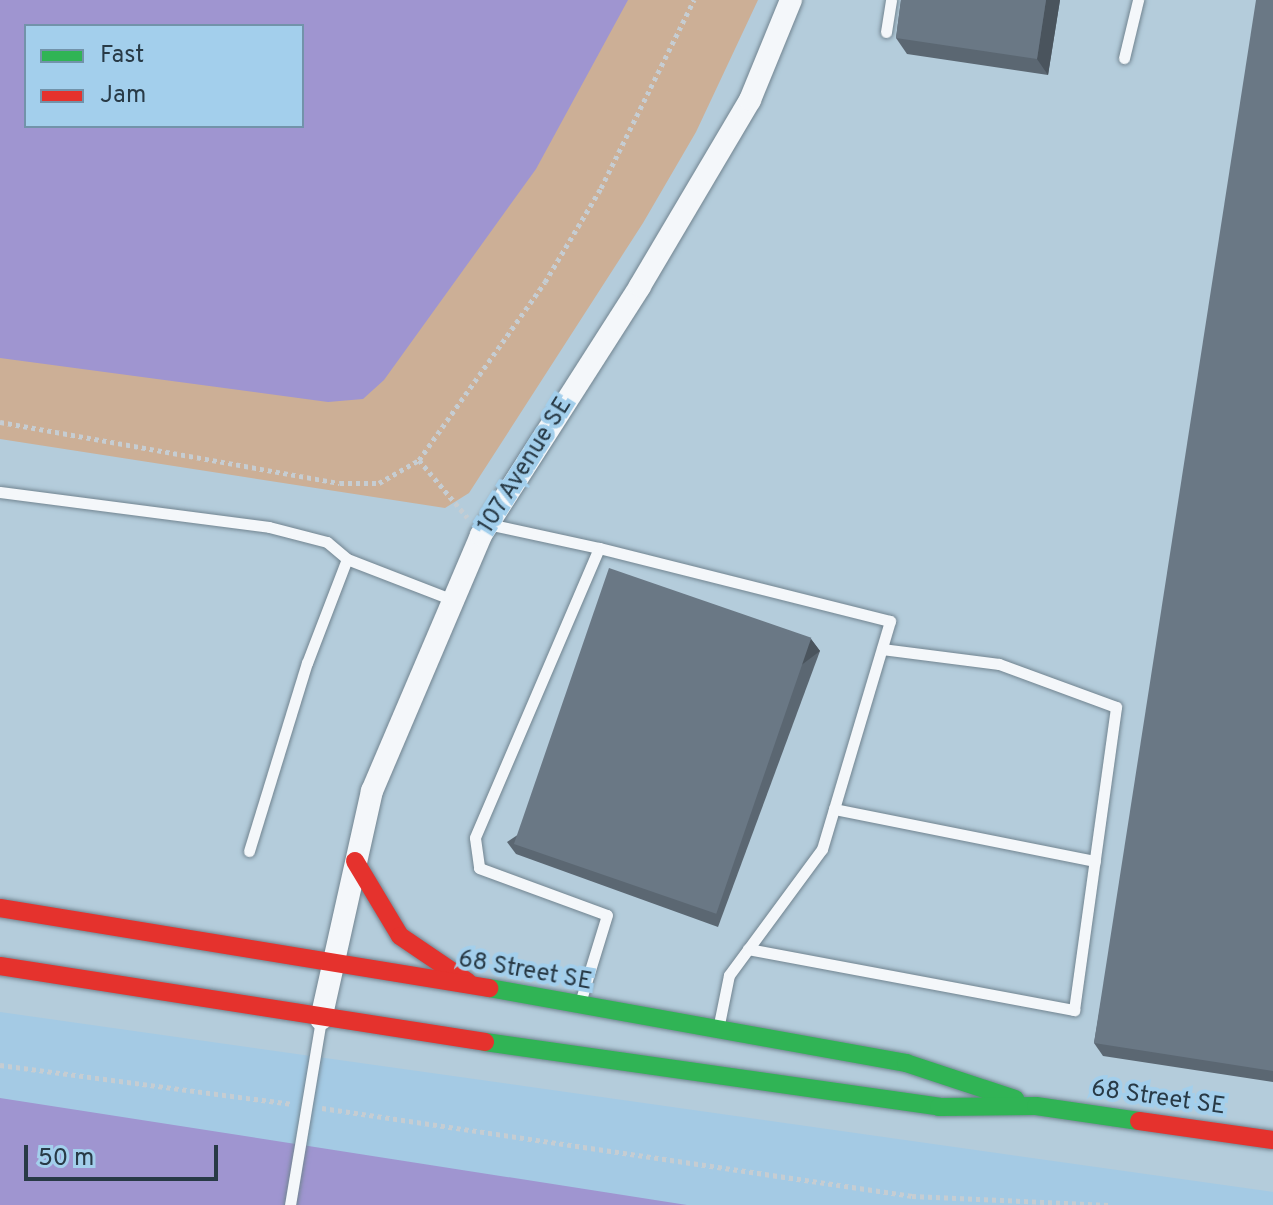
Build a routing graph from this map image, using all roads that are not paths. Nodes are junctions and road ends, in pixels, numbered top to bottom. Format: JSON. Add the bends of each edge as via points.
{"nodes":[{"id":1,"x":791,"y":0,"type":"edge"},
{"id":2,"x":891,"y":0,"type":"edge"},
{"id":3,"x":1138,"y":0,"type":"edge"},
{"id":4,"x":886,"y":32,"type":"dead end"},
{"id":5,"x":1124,"y":58,"type":"dead end"},
{"id":6,"x":0,"y":492,"type":"edge"},
{"id":7,"x":485,"y":529,"type":"junction"},
{"id":8,"x":599,"y":548,"type":"junction"},
{"id":9,"x":347,"y":559,"type":"junction"},
{"id":10,"x":453,"y":600,"type":"junction"},
{"id":11,"x":882,"y":649,"type":"junction"},
{"id":12,"x":834,"y":809,"type":"junction"},
{"id":13,"x":249,"y":851,"type":"dead end"},
{"id":14,"x":355,"y":861,"type":"junction"},
{"id":15,"x":1095,"y":861,"type":"junction"},
{"id":16,"x":0,"y":908,"type":"edge"},
{"id":17,"x":748,"y":949,"type":"junction"},
{"id":18,"x":331,"y":962,"type":"junction"},
{"id":19,"x":0,"y":966,"type":"edge"},
{"id":20,"x":477,"y":988,"type":"junction"},
{"id":21,"x":579,"y":1006,"type":"junction"},
{"id":22,"x":321,"y":1019,"type":"junction"},
{"id":23,"x":718,"y":1030,"type":"junction"},
{"id":24,"x":1036,"y":1106,"type":"junction"},
{"id":25,"x":1273,"y":1140,"type":"edge"},
{"id":26,"x":290,"y":1205,"type":"edge"}],
"edges":[{"from":1,"to":7,"type":"street","name":"107 Avenue SE","via":[[750,100],[640,286]]},
{"from":2,"to":4,"type":"lane"},
{"from":3,"to":5,"type":"lane"},
{"from":6,"to":9,"type":"lane","via":[[269,527],[327,542]]},
{"from":7,"to":8,"type":"lane"},
{"from":7,"to":10,"type":"street","name":"107 Avenue SE"},
{"from":8,"to":11,"type":"lane","via":[[890,621]]},
{"from":8,"to":21,"type":"lane","via":[[475,838],[479,868],[607,915]]},
{"from":9,"to":10,"type":"lane"},
{"from":9,"to":13,"type":"lane","via":[[307,663]]},
{"from":10,"to":14,"type":"street","name":"107 Avenue SE","via":[[372,791]]},
{"from":11,"to":12,"type":"lane"},
{"from":11,"to":15,"type":"lane","via":[[999,664],[1116,707]]},
{"from":12,"to":15,"type":"lane"},
{"from":12,"to":17,"type":"lane","via":[[822,849]]},
{"from":14,"to":18,"type":"street","name":"107 Avenue SE"},
{"from":14,"to":20,"type":"street","via":[[400,936]]},
{"from":15,"to":17,"type":"lane","via":[[1074,1010]]},
{"from":16,"to":18,"type":"street","name":"68 Street SE"},
{"from":17,"to":23,"type":"lane","via":[[729,975]]},
{"from":18,"to":20,"type":"street","name":"68 Street SE"},
{"from":18,"to":22,"type":"street","name":"107 Avenue SE"},
{"from":19,"to":22,"type":"street","name":"68 Street SE"},
{"from":20,"to":21,"type":"street","name":"68 Street SE"},
{"from":21,"to":23,"type":"street","name":"68 Street SE"},
{"from":22,"to":24,"type":"street","name":"68 Street SE","via":[[939,1107]]},
{"from":22,"to":26,"type":"lane"},
{"from":23,"to":24,"type":"street","name":"68 Street SE","via":[[906,1063]]},
{"from":24,"to":25,"type":"street","name":"68 Street SE"}]}
